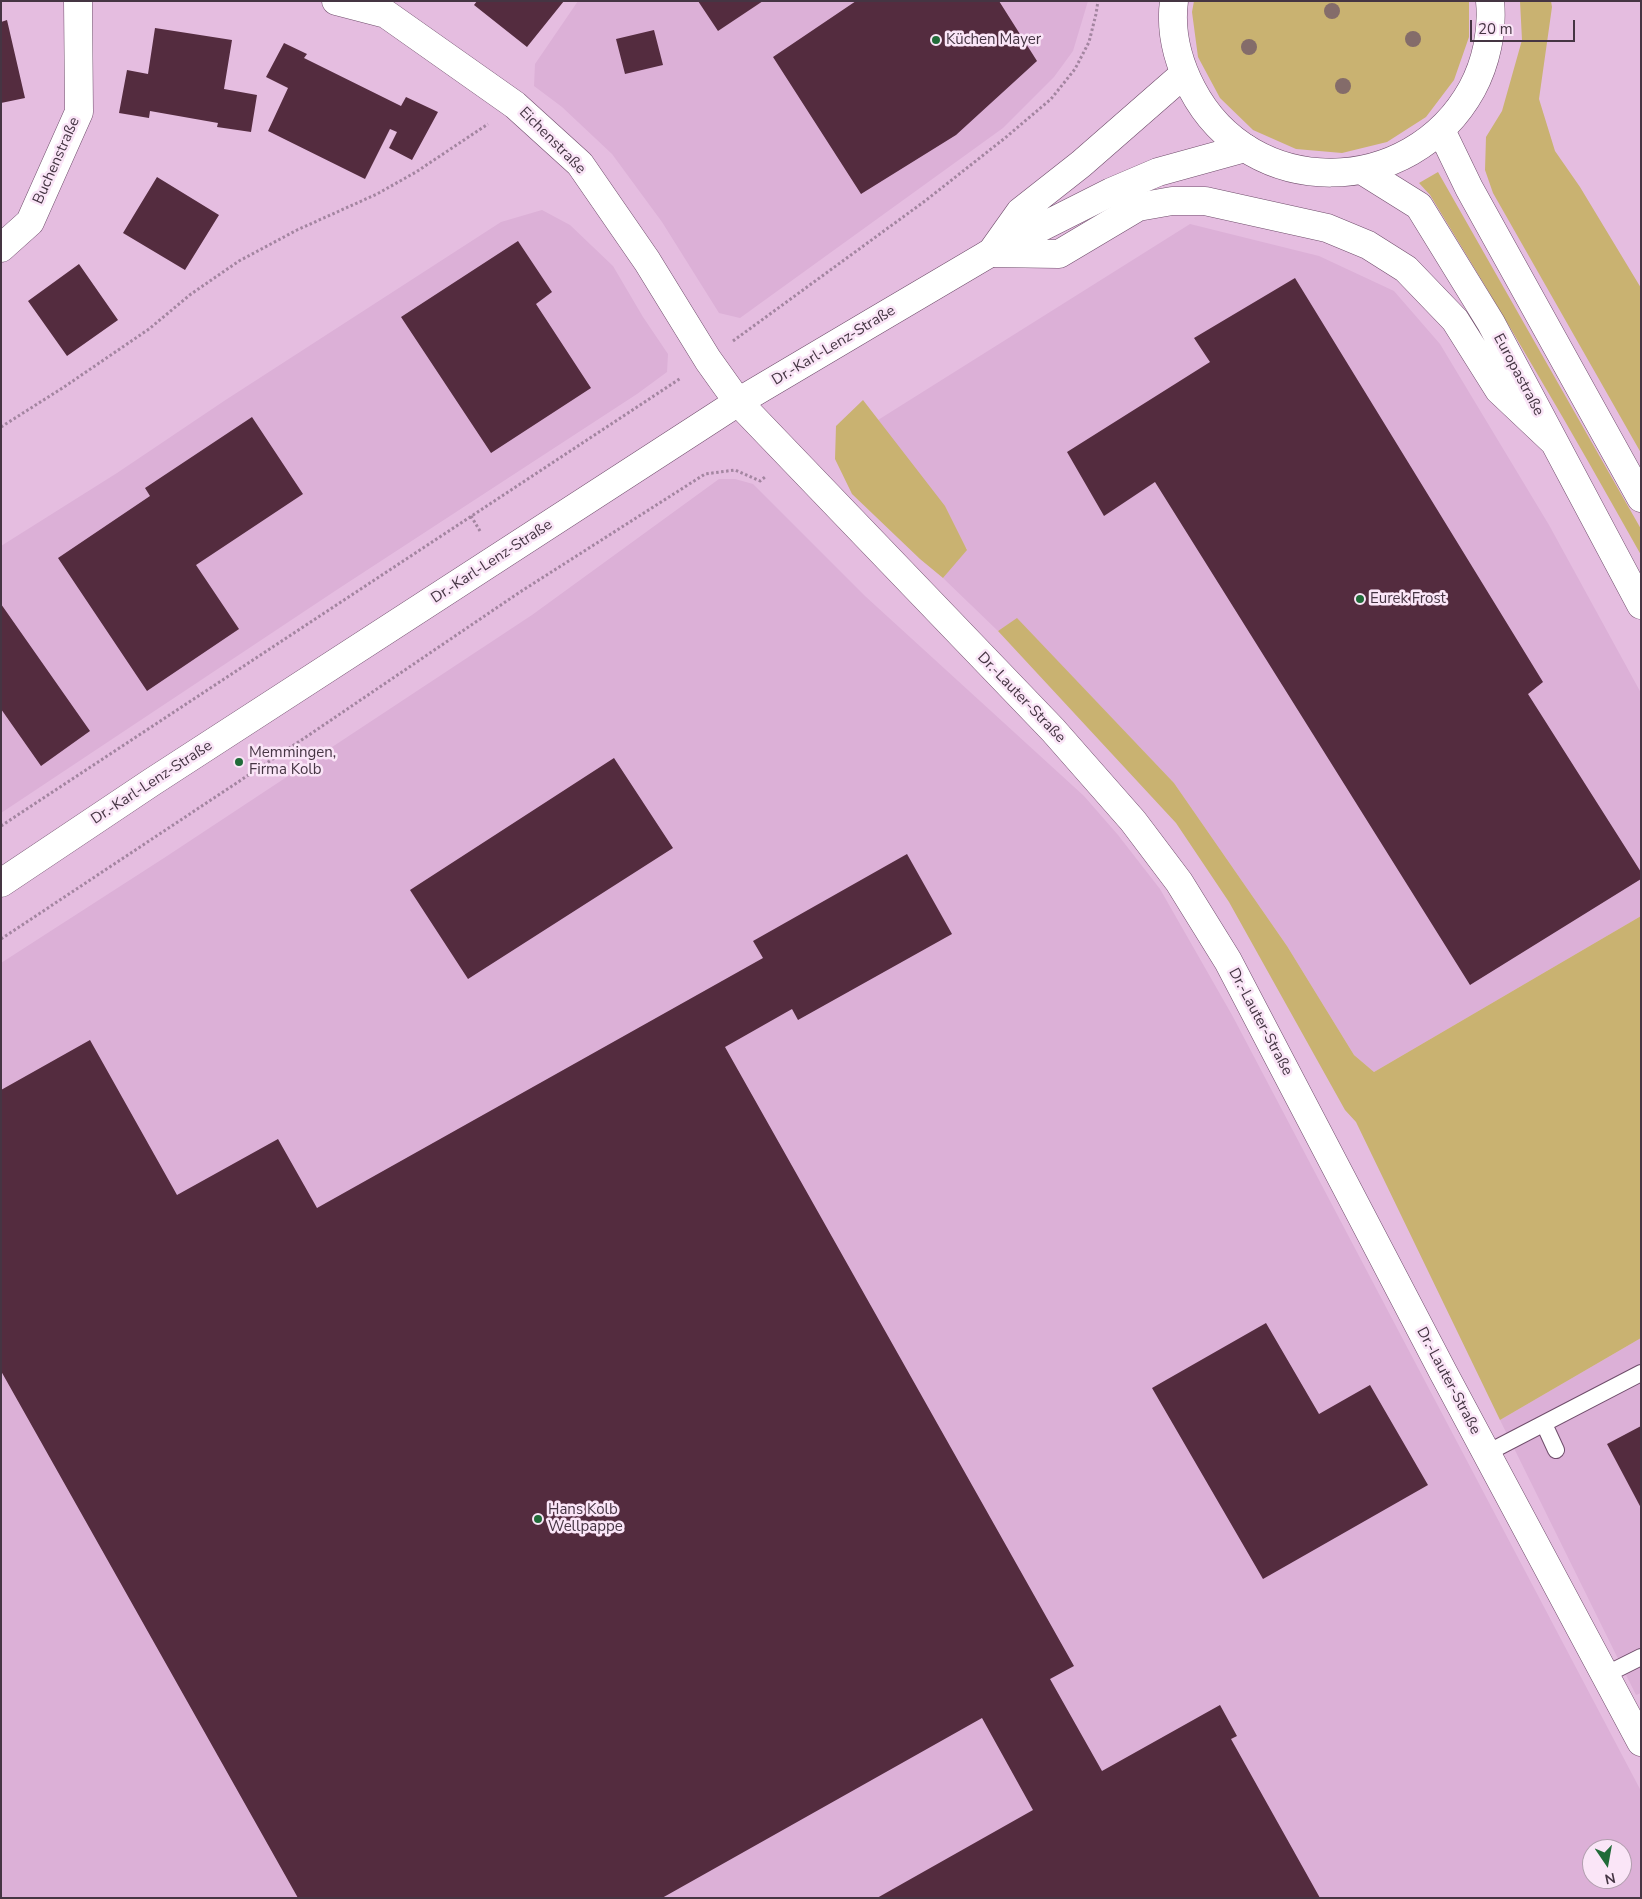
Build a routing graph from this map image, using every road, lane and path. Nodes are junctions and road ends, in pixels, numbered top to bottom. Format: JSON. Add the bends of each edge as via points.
{"nodes":[{"id":1,"x":78,"y":1,"type":"edge"},
{"id":2,"x":336,"y":1,"type":"edge"},
{"id":3,"x":1098,"y":1,"type":"edge"},
{"id":4,"x":1174,"y":1,"type":"edge"},
{"id":5,"x":1490,"y":1,"type":"edge"},
{"id":6,"x":1184,"y":74,"type":"junction"},
{"id":7,"x":515,"y":105,"type":"junction"},
{"id":8,"x":1441,"y":130,"type":"junction"},
{"id":9,"x":1245,"y":148,"type":"junction"},
{"id":10,"x":1363,"y":171,"type":"junction"},
{"id":11,"x":1,"y":248,"type":"edge"},
{"id":12,"x":990,"y":254,"type":"junction"},
{"id":13,"x":708,"y":360,"type":"junction"},
{"id":14,"x":738,"y":402,"type":"junction"},
{"id":15,"x":1,"y":427,"type":"edge"},
{"id":16,"x":1553,"y":441,"type":"junction"},
{"id":17,"x":792,"y":459,"type":"junction"},
{"id":18,"x":1641,"y":498,"type":"edge"},
{"id":19,"x":1641,"y":605,"type":"edge"},
{"id":20,"x":1,"y":826,"type":"edge"},
{"id":21,"x":1,"y":883,"type":"edge"},
{"id":22,"x":1,"y":939,"type":"edge"},
{"id":23,"x":1641,"y":1373,"type":"edge"},
{"id":24,"x":1544,"y":1424,"type":"junction"},
{"id":25,"x":1556,"y":1450,"type":"dead end"},
{"id":26,"x":1487,"y":1453,"type":"junction"},
{"id":27,"x":1641,"y":1657,"type":"edge"},
{"id":28,"x":1605,"y":1675,"type":"junction"},
{"id":29,"x":1641,"y":1742,"type":"edge"}],
"edges":[{"from":1,"to":11,"type":"street","name":"Buchenstraße","via":[[80,112],[30,222]]},
{"from":2,"to":7,"type":"street","name":"Eichenstraße","via":[[386,14]]},
{"from":3,"to":13,"type":"path","via":[[1089,42],[1075,69],[1051,99],[925,200]]},
{"from":4,"to":6,"type":"street","via":[[1175,43]]},
{"from":5,"to":8,"type":"street","via":[[1488,44],[1478,76],[1463,105]]},
{"from":6,"to":9,"type":"street","via":[[1199,102],[1220,127]]},
{"from":6,"to":12,"type":"street","name":"Dr.-Karl-Lenz-Straße","via":[[1081,164],[1020,212]]},
{"from":7,"to":13,"type":"street","name":"Eichenstraße","via":[[580,164],[647,261]]},
{"from":7,"to":15,"type":"path","via":[[416,172],[240,260],[190,294],[149,329]]},
{"from":8,"to":10,"type":"street","via":[[1405,156]]},
{"from":8,"to":18,"type":"street","via":[[1469,188]]},
{"from":9,"to":10,"type":"street","via":[[1272,162],[1302,171],[1332,174]]},
{"from":9,"to":12,"type":"street","name":"Dr.-Karl-Lenz-Straße","via":[[1158,172],[1111,192]]},
{"from":10,"to":16,"type":"street","name":"Europastraße","via":[[1419,206],[1491,323]]},
{"from":12,"to":14,"type":"street","name":"Dr.-Karl-Lenz-Straße"},
{"from":12,"to":16,"type":"street","via":[[1059,254],[1138,207],[1172,201],[1205,201],[1327,228],[1368,244],[1406,269],[1455,320],[1499,390]]},
{"from":13,"to":14,"type":"street","name":"Eichenstraße"},
{"from":13,"to":20,"type":"path"},
{"from":14,"to":17,"type":"street","name":"Dr.-Lauter-Straße"},
{"from":14,"to":21,"type":"street","name":"Dr.-Karl-Lenz-Straße"},
{"from":16,"to":19,"type":"street","name":"Europastraße"},
{"from":17,"to":22,"type":"path","via":[[760,481],[735,470],[705,474],[520,592]]},
{"from":17,"to":26,"type":"street","name":"Dr.-Lauter-Straße","via":[[1053,730],[1133,821],[1179,882],[1228,961]]},
{"from":23,"to":24,"type":"lane"},
{"from":24,"to":25,"type":"lane"},
{"from":24,"to":26,"type":"lane"},
{"from":26,"to":28,"type":"street","name":"Dr.-Lauter-Straße"},
{"from":27,"to":28,"type":"lane"},
{"from":28,"to":29,"type":"street","name":"Dr.-Lauter-Straße"}]}
